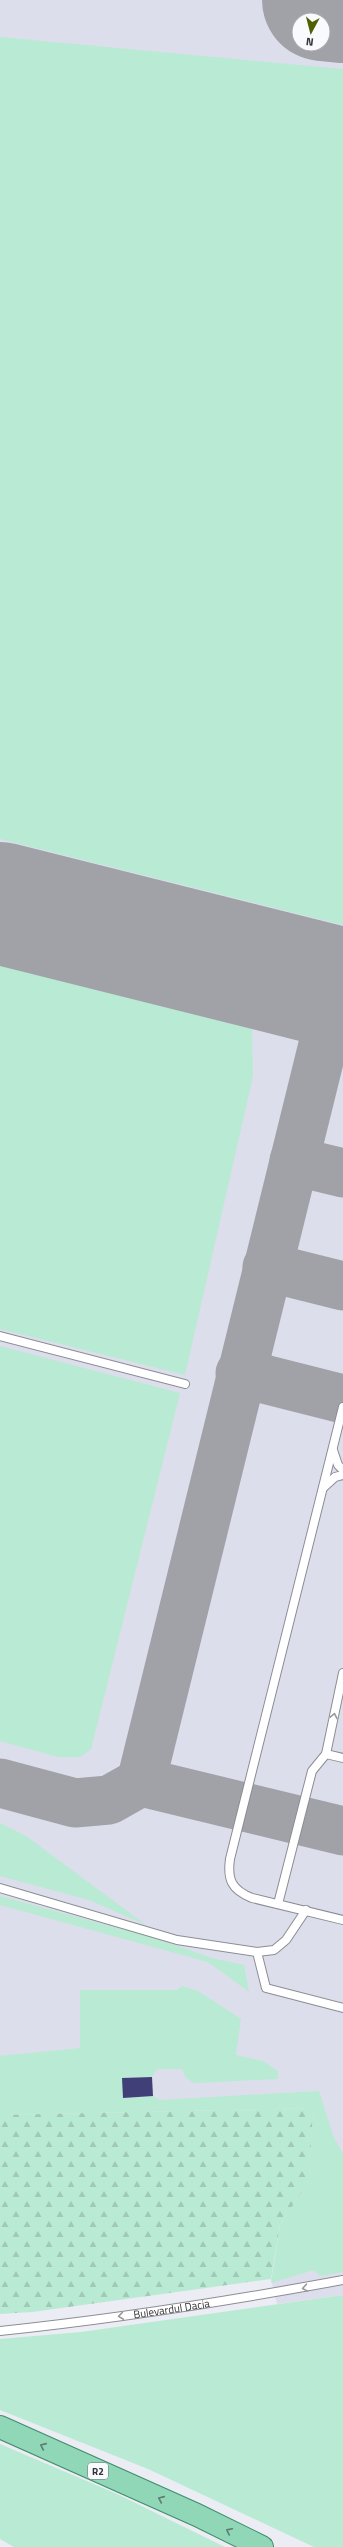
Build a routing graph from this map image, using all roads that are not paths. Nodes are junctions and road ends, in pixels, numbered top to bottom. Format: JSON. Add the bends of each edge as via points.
{"nodes":[{"id":1,"x":0,"y":1336,"type":"edge"},
{"id":2,"x":185,"y":1384,"type":"dead end"},
{"id":3,"x":343,"y":1407,"type":"edge"},
{"id":4,"x":333,"y":1448,"type":"junction"},
{"id":5,"x":343,"y":1470,"type":"edge"},
{"id":6,"x":343,"y":1475,"type":"edge"},
{"id":7,"x":322,"y":1490,"type":"junction"},
{"id":8,"x":343,"y":1673,"type":"edge"},
{"id":9,"x":326,"y":1754,"type":"junction"},
{"id":10,"x":343,"y":1758,"type":"edge"},
{"id":11,"x":0,"y":1888,"type":"edge"},
{"id":12,"x":278,"y":1904,"type":"junction"},
{"id":13,"x":306,"y":1910,"type":"junction"},
{"id":14,"x":343,"y":1920,"type":"edge"},
{"id":15,"x":257,"y":1952,"type":"junction"},
{"id":16,"x":343,"y":2008,"type":"edge"},
{"id":17,"x":343,"y":2280,"type":"edge"},
{"id":18,"x":0,"y":2331,"type":"edge"},
{"id":19,"x":0,"y":2427,"type":"edge"},
{"id":20,"x":262,"y":2547,"type":"edge"}],
"edges":[{"from":1,"to":2,"type":"lane"},
{"from":3,"to":4,"type":"lane"},
{"from":4,"to":5,"type":"lane","via":[[338,1465]]},
{"from":4,"to":7,"type":"lane"},
{"from":6,"to":7,"type":"lane","via":[[328,1482]]},
{"from":7,"to":12,"type":"lane","via":[[228,1874],[233,1886],[241,1893]]},
{"from":9,"to":8,"type":"lane","one_way":true},
{"from":9,"to":10,"type":"lane"},
{"from":9,"to":12,"type":"lane","via":[[312,1771]]},
{"from":11,"to":15,"type":"lane","via":[[177,1940]]},
{"from":12,"to":13,"type":"lane"},
{"from":13,"to":14,"type":"lane"},
{"from":13,"to":15,"type":"lane","via":[[286,1940],[274,1950]]},
{"from":15,"to":16,"type":"lane","via":[[266,1988]]},
{"from":17,"to":18,"type":"lane","name":"Bulevardul Dacia","one_way":true,"via":[[96,2320]]},
{"from":20,"to":19,"type":"main road","number":"R2","one_way":true,"via":[[197,2515]]}]}
